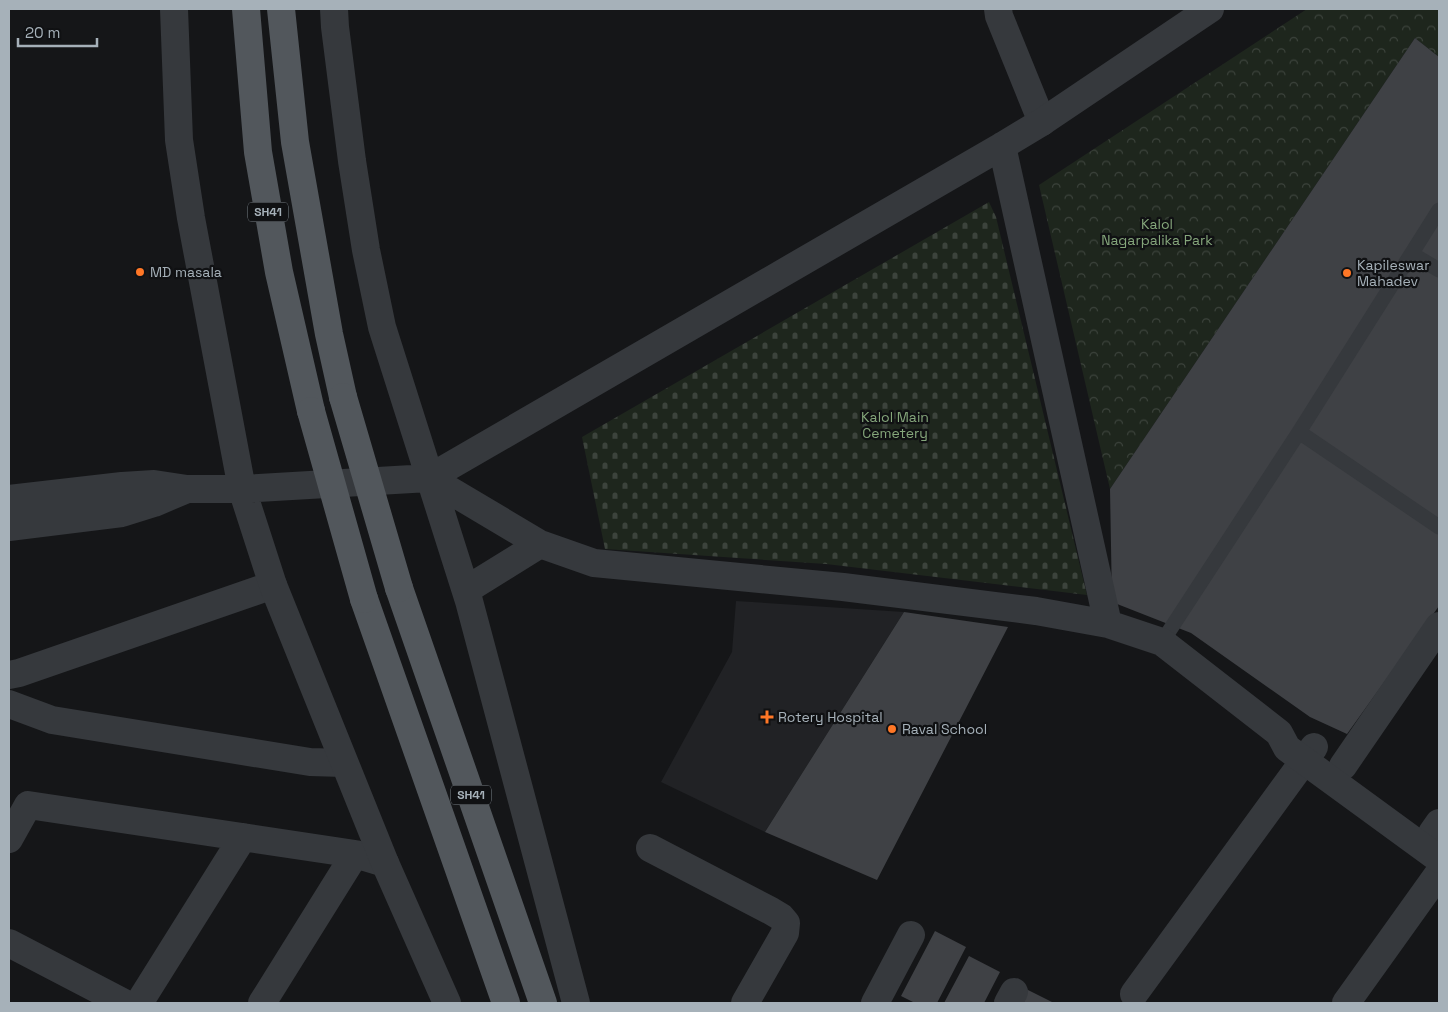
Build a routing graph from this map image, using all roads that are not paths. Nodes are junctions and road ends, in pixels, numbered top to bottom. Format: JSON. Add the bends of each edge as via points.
{"nodes":[{"id":1,"x":174,"y":9,"type":"edge"},
{"id":2,"x":246,"y":9,"type":"edge"},
{"id":3,"x":281,"y":9,"type":"edge"},
{"id":4,"x":334,"y":9,"type":"edge"},
{"id":5,"x":998,"y":9,"type":"edge"},
{"id":6,"x":1210,"y":9,"type":"edge"},
{"id":7,"x":1042,"y":122,"type":"junction"},
{"id":8,"x":1002,"y":146,"type":"junction"},
{"id":9,"x":1439,"y":210,"type":"edge"},
{"id":10,"x":1412,"y":254,"type":"junction"},
{"id":11,"x":1439,"y":270,"type":"edge"},
{"id":12,"x":1299,"y":432,"type":"junction"},
{"id":13,"x":429,"y":478,"type":"junction"},
{"id":14,"x":187,"y":489,"type":"junction"},
{"id":15,"x":242,"y":489,"type":"junction"},
{"id":16,"x":9,"y":500,"type":"edge"},
{"id":17,"x":9,"y":527,"type":"edge"},
{"id":18,"x":1439,"y":527,"type":"edge"},
{"id":19,"x":540,"y":544,"type":"junction"},
{"id":20,"x":273,"y":585,"type":"junction"},
{"id":21,"x":466,"y":590,"type":"junction"},
{"id":22,"x":1108,"y":624,"type":"junction"},
{"id":23,"x":1439,"y":626,"type":"edge"},
{"id":24,"x":1162,"y":642,"type":"junction"},
{"id":25,"x":9,"y":675,"type":"edge"},
{"id":26,"x":9,"y":704,"type":"edge"},
{"id":27,"x":1310,"y":754,"type":"junction"},
{"id":28,"x":344,"y":763,"type":"junction"},
{"id":29,"x":1342,"y":766,"type":"junction"},
{"id":30,"x":1437,"y":831,"type":"edge"},
{"id":31,"x":242,"y":837,"type":"junction"},
{"id":32,"x":9,"y":839,"type":"edge"},
{"id":33,"x":650,"y":848,"type":"dead end"},
{"id":34,"x":355,"y":854,"type":"junction"},
{"id":35,"x":1439,"y":859,"type":"edge"},
{"id":36,"x":385,"y":863,"type":"junction"},
{"id":37,"x":1439,"y":873,"type":"edge"},
{"id":38,"x":911,"y":935,"type":"dead end"},
{"id":39,"x":9,"y":944,"type":"edge"},
{"id":40,"x":1134,"y":994,"type":"dead end"},
{"id":41,"x":124,"y":1003,"type":"edge"},
{"id":42,"x":139,"y":1003,"type":"edge"},
{"id":43,"x":262,"y":1003,"type":"edge"},
{"id":44,"x":447,"y":1003,"type":"edge"},
{"id":45,"x":506,"y":1003,"type":"edge"},
{"id":46,"x":543,"y":1003,"type":"edge"},
{"id":47,"x":576,"y":1003,"type":"edge"},
{"id":48,"x":745,"y":1003,"type":"edge"},
{"id":49,"x":875,"y":1003,"type":"edge"},
{"id":50,"x":1346,"y":1003,"type":"edge"}],
"edges":[{"from":1,"to":15,"type":"street","via":[[178,140]]},
{"from":2,"to":45,"type":"main road","number":"SH41","bridge":true,"via":[[258,152],[278,272],[311,411],[364,599]]},
{"from":3,"to":46,"type":"main road","number":"SH41","bridge":true,"via":[[295,142],[343,397],[399,588]]},
{"from":4,"to":13,"type":"street","via":[[366,250],[382,327]]},
{"from":5,"to":7,"type":"street"},
{"from":6,"to":7,"type":"street"},
{"from":7,"to":8,"type":"street"},
{"from":8,"to":13,"type":"street"},
{"from":8,"to":22,"type":"street"},
{"from":9,"to":10,"type":"lane"},
{"from":10,"to":11,"type":"lane"},
{"from":10,"to":12,"type":"lane"},
{"from":12,"to":18,"type":"lane"},
{"from":12,"to":24,"type":"lane"},
{"from":13,"to":15,"type":"street"},
{"from":13,"to":19,"type":"street"},
{"from":13,"to":21,"type":"street"},
{"from":14,"to":15,"type":"street"},
{"from":14,"to":16,"type":"street","via":[[154,484]]},
{"from":14,"to":17,"type":"street","via":[[122,513]]},
{"from":15,"to":20,"type":"street"},
{"from":19,"to":21,"type":"street"},
{"from":19,"to":22,"type":"street","via":[[594,563],[853,588],[1036,611]]},
{"from":20,"to":25,"type":"street"},
{"from":20,"to":28,"type":"street"},
{"from":21,"to":47,"type":"street"},
{"from":22,"to":24,"type":"street"},
{"from":23,"to":29,"type":"street"},
{"from":24,"to":27,"type":"street","via":[[1279,733],[1287,748]]},
{"from":26,"to":28,"type":"street","via":[[52,720],[310,762]]},
{"from":27,"to":29,"type":"street"},
{"from":27,"to":35,"type":"street"},
{"from":27,"to":40,"type":"street"},
{"from":28,"to":36,"type":"street"},
{"from":29,"to":30,"type":"street"},
{"from":31,"to":32,"type":"street","via":[[28,805]]},
{"from":31,"to":34,"type":"street"},
{"from":31,"to":42,"type":"street"},
{"from":33,"to":48,"type":"street","via":[[771,911],[786,924],[785,933]]},
{"from":34,"to":36,"type":"street"},
{"from":34,"to":43,"type":"street"},
{"from":36,"to":44,"type":"street"},
{"from":37,"to":50,"type":"street"},
{"from":38,"to":49,"type":"street"},
{"from":39,"to":41,"type":"street"}]}
